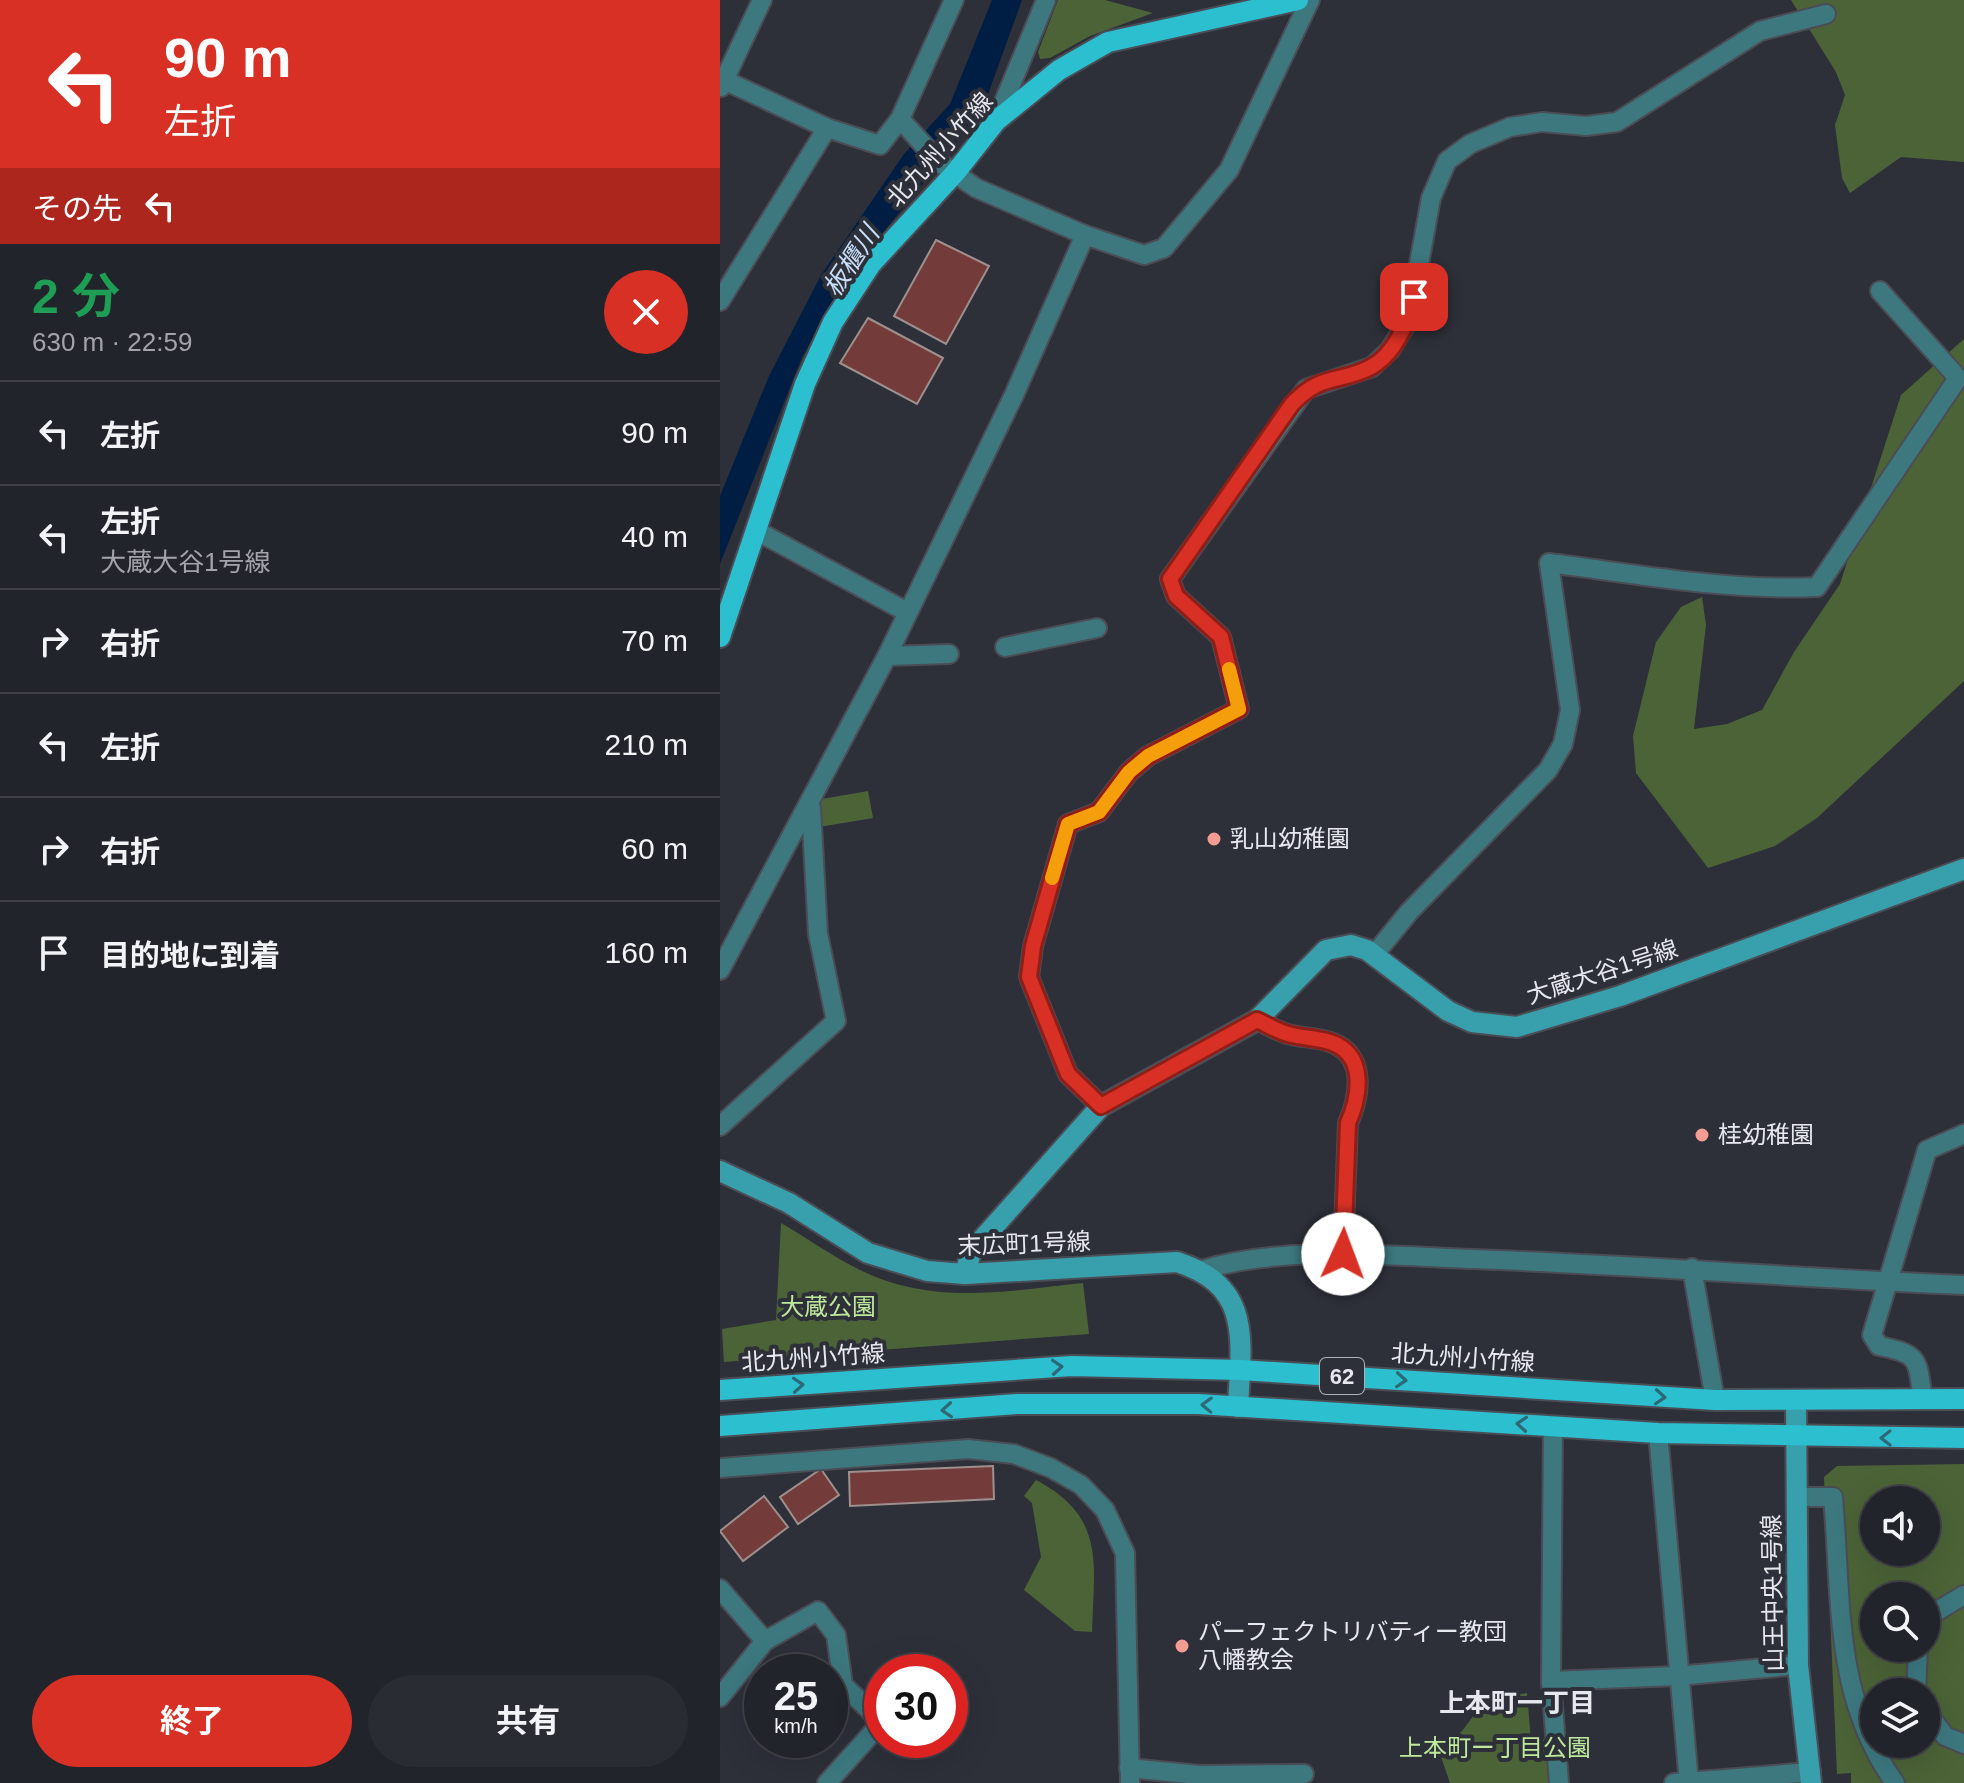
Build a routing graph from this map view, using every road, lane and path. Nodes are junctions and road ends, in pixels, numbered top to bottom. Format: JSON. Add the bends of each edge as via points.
{"nodes":[{"id":1,"x":762,"y":0,"type":"edge"},
{"id":2,"x":954,"y":0,"type":"edge"},
{"id":3,"x":1046,"y":0,"type":"edge"},
{"id":4,"x":1298,"y":0,"type":"edge"},
{"id":5,"x":1310,"y":0,"type":"edge"},
{"id":6,"x":1826,"y":14,"type":"dead end"},
{"id":7,"x":723,"y":84,"type":"edge"},
{"id":8,"x":900,"y":119,"type":"junction"},
{"id":9,"x":996,"y":121,"type":"junction"},
{"id":10,"x":827,"y":128,"type":"junction"},
{"id":11,"x":948,"y":168,"type":"junction"},
{"id":12,"x":1085,"y":235,"type":"junction"},
{"id":13,"x":1880,"y":291,"type":"dead end"},
{"id":14,"x":720,"y":301,"type":"edge"},
{"id":15,"x":757,"y":531,"type":"junction"},
{"id":16,"x":907,"y":612,"type":"junction"},
{"id":17,"x":1097,"y":628,"type":"dead end"},
{"id":18,"x":720,"y":637,"type":"edge"},
{"id":19,"x":1005,"y":647,"type":"dead end"},
{"id":20,"x":949,"y":654,"type":"dead end"},
{"id":21,"x":887,"y":656,"type":"junction"},
{"id":22,"x":811,"y":804,"type":"junction"},
{"id":23,"x":1964,"y":869,"type":"edge"},
{"id":24,"x":1374,"y":955,"type":"junction"},
{"id":25,"x":720,"y":970,"type":"edge"},
{"id":26,"x":1257,"y":1020,"type":"junction"},
{"id":27,"x":1101,"y":1106,"type":"junction"},
{"id":28,"x":720,"y":1126,"type":"edge"},
{"id":29,"x":1964,"y":1134,"type":"edge"},
{"id":30,"x":720,"y":1171,"type":"edge"},
{"id":31,"x":1343,"y":1254,"type":"junction"},
{"id":32,"x":1692,"y":1268,"type":"junction"},
{"id":33,"x":1202,"y":1270,"type":"junction"},
{"id":34,"x":965,"y":1274,"type":"junction"},
{"id":35,"x":1887,"y":1282,"type":"junction"},
{"id":36,"x":1964,"y":1285,"type":"edge"},
{"id":37,"x":1240,"y":1370,"type":"junction"},
{"id":38,"x":720,"y":1390,"type":"edge"},
{"id":39,"x":1964,"y":1399,"type":"edge"},
{"id":40,"x":1715,"y":1400,"type":"junction"},
{"id":41,"x":1923,"y":1400,"type":"junction"},
{"id":42,"x":1796,"y":1402,"type":"junction"},
{"id":43,"x":1238,"y":1407,"type":"junction"},
{"id":44,"x":720,"y":1426,"type":"edge"},
{"id":45,"x":1553,"y":1426,"type":"junction"},
{"id":46,"x":1658,"y":1433,"type":"junction"},
{"id":47,"x":1796,"y":1437,"type":"junction"},
{"id":48,"x":1964,"y":1438,"type":"edge"},
{"id":49,"x":720,"y":1468,"type":"edge"},
{"id":50,"x":1797,"y":1497,"type":"junction"},
{"id":51,"x":720,"y":1589,"type":"edge"},
{"id":52,"x":1964,"y":1595,"type":"edge"},
{"id":53,"x":1940,"y":1609,"type":"edge"},
{"id":54,"x":765,"y":1641,"type":"junction"},
{"id":55,"x":1798,"y":1665,"type":"junction"},
{"id":56,"x":1677,"y":1676,"type":"junction"},
{"id":57,"x":1551,"y":1681,"type":"junction"},
{"id":58,"x":720,"y":1697,"type":"edge"},
{"id":59,"x":1940,"y":1729,"type":"edge"},
{"id":60,"x":1964,"y":1744,"type":"edge"},
{"id":61,"x":1304,"y":1774,"type":"dead end"},
{"id":62,"x":1129,"y":1775,"type":"edge"},
{"id":63,"x":1811,"y":1777,"type":"edge"},
{"id":64,"x":1200,"y":1779,"type":"edge"},
{"id":65,"x":827,"y":1783,"type":"edge"},
{"id":66,"x":1559,"y":1783,"type":"edge"},
{"id":67,"x":1684,"y":1783,"type":"edge"},
{"id":68,"x":1895,"y":1783,"type":"edge"}],
"edges":[{"from":1,"to":7,"type":"street"},
{"from":2,"to":8,"type":"street"},
{"from":3,"to":9,"type":"street"},
{"from":4,"to":9,"type":"main road","name":"北九州小竹線","via":[[1108,42],[1059,70]]},
{"from":5,"to":12,"type":"street","via":[[1229,170],[1164,248],[1144,255]]},
{"from":6,"to":27,"type":"street","via":[[1760,31],[1617,122],[1510,127],[1470,144],[1447,161],[1431,198],[1409,319],[1390,350],[1372,367],[1306,389],[1170,579],[1176,596],[1221,637],[1239,709],[1148,756],[1099,812],[1068,824],[1029,977],[1068,1074]]},
{"from":7,"to":10,"type":"street"},
{"from":8,"to":10,"type":"street","via":[[880,145]]},
{"from":8,"to":11,"type":"street"},
{"from":9,"to":11,"type":"main road","name":"北九州小竹線"},
{"from":10,"to":14,"type":"street"},
{"from":11,"to":12,"type":"street","via":[[976,188]]},
{"from":11,"to":15,"type":"main road","name":"北九州小竹線","via":[[871,264],[833,322],[805,384]]},
{"from":12,"to":16,"type":"street","via":[[1014,395]]},
{"from":13,"to":24,"type":"street","via":[[1958,378],[1817,587],[1679,580],[1549,563],[1570,710],[1563,744],[1548,770]]},
{"from":15,"to":16,"type":"street"},
{"from":15,"to":18,"type":"main road","name":"北九州小竹線"},
{"from":16,"to":21,"type":"street"},
{"from":17,"to":19,"type":"street"},
{"from":20,"to":21,"type":"street"},
{"from":21,"to":22,"type":"street"},
{"from":22,"to":25,"type":"street"},
{"from":22,"to":28,"type":"street","via":[[818,934],[836,1021]]},
{"from":23,"to":24,"type":"street","name":"大蔵大谷1号線","via":[[1620,996],[1517,1027],[1472,1022],[1448,1011]]},
{"from":24,"to":26,"type":"street","name":"大蔵大谷1号線","via":[[1351,945],[1326,950]]},
{"from":26,"to":27,"type":"street","name":"大蔵大谷1号線"},
{"from":26,"to":31,"type":"street","via":[[1289,1035],[1343,1047],[1355,1063],[1359,1082],[1348,1123]]},
{"from":27,"to":34,"type":"street","name":"大蔵大谷1号線","via":[[971,1252]]},
{"from":29,"to":35,"type":"street","via":[[1927,1150]]},
{"from":30,"to":34,"type":"street","name":"末広町1号線","via":[[789,1203],[868,1253],[927,1271]]},
{"from":31,"to":32,"type":"street"},
{"from":31,"to":33,"type":"street","via":[[1227,1263]]},
{"from":32,"to":35,"type":"street"},
{"from":32,"to":40,"type":"street"},
{"from":33,"to":34,"type":"street","name":"末広町1号線","via":[[1177,1262]]},
{"from":33,"to":37,"type":"street","via":[[1235,1305]]},
{"from":35,"to":36,"type":"street"},
{"from":35,"to":41,"type":"street","via":[[1872,1335],[1879,1346],[1909,1352],[1917,1361]]},
{"from":38,"to":37,"type":"main road","name":"北九州小竹線","number":"62","one_way":true,"via":[[1072,1366]]},
{"from":37,"to":40,"type":"main road","name":"北九州小竹線","number":"62","one_way":true},
{"from":37,"to":43,"type":"street"},
{"from":39,"to":41,"type":"main road","name":"北九州小竹線","number":"62"},
{"from":40,"to":42,"type":"main road","name":"北九州小竹線","number":"62"},
{"from":41,"to":42,"type":"main road","name":"北九州小竹線","number":"62"},
{"from":42,"to":47,"type":"street","name":"山王中央1号線"},
{"from":43,"to":44,"type":"main road","number":"62","one_way":true,"via":[[1017,1404]]},
{"from":45,"to":43,"type":"main road","number":"62","one_way":true},
{"from":45,"to":46,"type":"main road","number":"62"},
{"from":45,"to":57,"type":"street"},
{"from":46,"to":47,"type":"main road","number":"62"},
{"from":46,"to":56,"type":"street"},
{"from":48,"to":47,"type":"main road","number":"62","one_way":true},
{"from":47,"to":50,"type":"street","name":"山王中央1号線"},
{"from":49,"to":62,"type":"street","via":[[968,1449],[1014,1454],[1081,1485],[1105,1510],[1125,1553]]},
{"from":50,"to":55,"type":"street","name":"山王中央1号線"},
{"from":50,"to":68,"type":"street","via":[[1833,1497],[1843,1650],[1861,1725]]},
{"from":51,"to":54,"type":"street"},
{"from":52,"to":53,"type":"street"},
{"from":54,"to":58,"type":"street"},
{"from":54,"to":65,"type":"street","via":[[818,1611],[836,1635],[843,1685],[882,1722]]},
{"from":55,"to":56,"type":"street"},
{"from":55,"to":63,"type":"street","name":"山王中央1号線"},
{"from":56,"to":57,"type":"street"},
{"from":56,"to":67,"type":"street"},
{"from":57,"to":66,"type":"street"},
{"from":59,"to":60,"type":"street"},
{"from":61,"to":64,"type":"street"},
{"from":62,"to":64,"type":"street"},
{"from":63,"to":67,"type":"street"}]}
